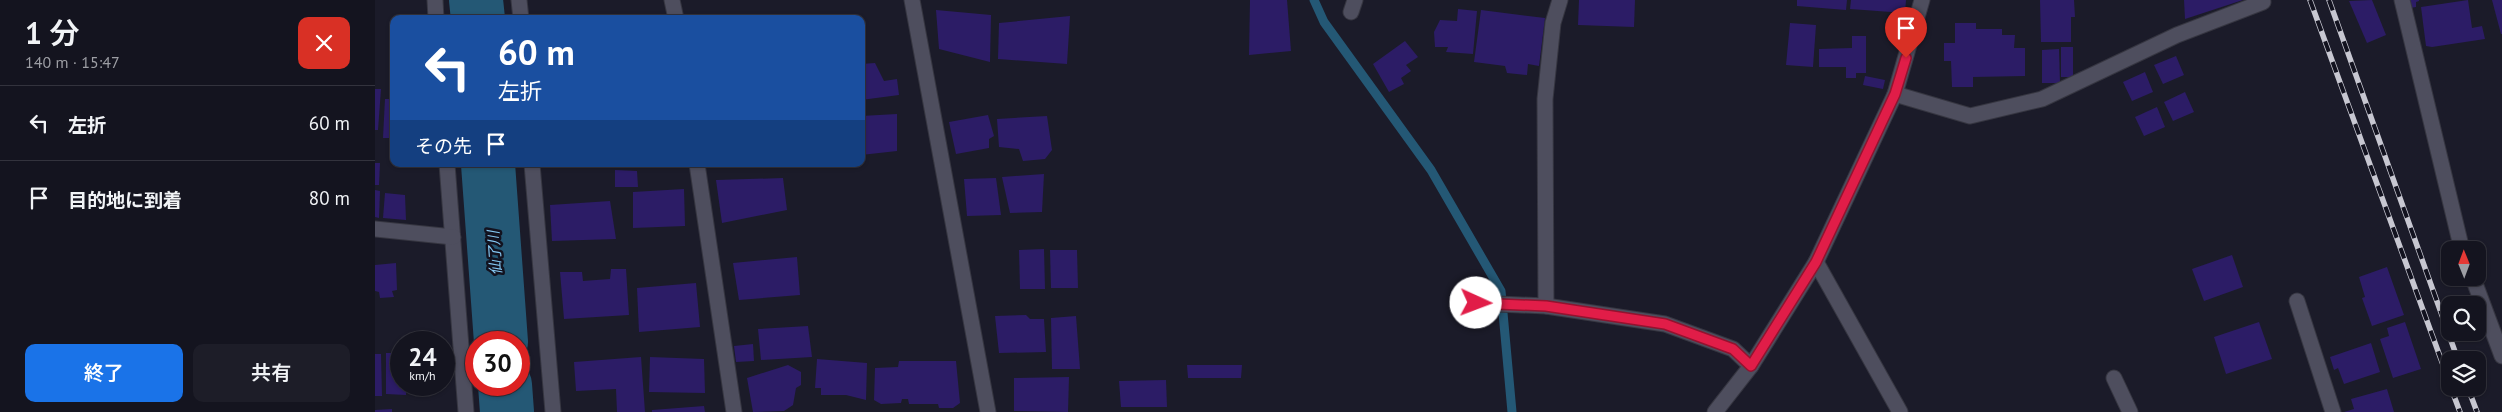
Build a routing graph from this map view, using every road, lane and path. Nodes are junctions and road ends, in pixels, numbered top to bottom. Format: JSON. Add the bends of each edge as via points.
{"nodes":[{"id":1,"x":435,"y":0,"type":"edge"},
{"id":2,"x":519,"y":0,"type":"edge"},
{"id":3,"x":672,"y":0,"type":"edge"},
{"id":4,"x":912,"y":0,"type":"edge"},
{"id":5,"x":1560,"y":0,"type":"edge"},
{"id":6,"x":1922,"y":0,"type":"edge"},
{"id":7,"x":2402,"y":0,"type":"edge"},
{"id":8,"x":2263,"y":2,"type":"dead end"},
{"id":9,"x":436,"y":15,"type":"edge"},
{"id":10,"x":521,"y":15,"type":"edge"},
{"id":11,"x":675,"y":15,"type":"edge"},
{"id":12,"x":1895,"y":94,"type":"junction"},
{"id":13,"x":447,"y":167,"type":"edge"},
{"id":14,"x":532,"y":167,"type":"edge"},
{"id":15,"x":697,"y":167,"type":"edge"},
{"id":16,"x":375,"y":228,"type":"edge"},
{"id":17,"x":453,"y":237,"type":"junction"},
{"id":18,"x":2459,"y":241,"type":"edge"},
{"id":19,"x":1816,"y":262,"type":"junction"},
{"id":20,"x":2476,"y":286,"type":"edge"},
{"id":21,"x":2297,"y":301,"type":"dead end"},
{"id":22,"x":1483,"y":303,"type":"dead end"},
{"id":23,"x":1546,"y":306,"type":"junction"},
{"id":24,"x":2502,"y":356,"type":"edge"},
{"id":25,"x":1751,"y":366,"type":"junction"},
{"id":26,"x":2114,"y":378,"type":"dead end"},
{"id":27,"x":466,"y":412,"type":"edge"},
{"id":28,"x":553,"y":412,"type":"edge"},
{"id":29,"x":735,"y":412,"type":"edge"},
{"id":30,"x":988,"y":412,"type":"edge"},
{"id":31,"x":1715,"y":412,"type":"edge"},
{"id":32,"x":1899,"y":412,"type":"edge"},
{"id":33,"x":2129,"y":412,"type":"edge"},
{"id":34,"x":2333,"y":412,"type":"edge"}],
"edges":[{"from":1,"to":9,"type":"street"},
{"from":2,"to":10,"type":"street"},
{"from":3,"to":11,"type":"street"},
{"from":4,"to":30,"type":"street"},
{"from":5,"to":23,"type":"street","via":[[1553,23],[1545,99]]},
{"from":6,"to":12,"type":"street"},
{"from":7,"to":18,"type":"street"},
{"from":8,"to":12,"type":"street","via":[[2177,35],[2042,99],[1970,116]]},
{"from":12,"to":19,"type":"street"},
{"from":13,"to":17,"type":"street"},
{"from":14,"to":28,"type":"street"},
{"from":15,"to":29,"type":"street"},
{"from":16,"to":17,"type":"street"},
{"from":17,"to":27,"type":"street"},
{"from":19,"to":25,"type":"street"},
{"from":19,"to":32,"type":"street"},
{"from":20,"to":24,"type":"street"},
{"from":21,"to":34,"type":"street"},
{"from":22,"to":23,"type":"street"},
{"from":23,"to":25,"type":"street","via":[[1665,324],[1733,349]]},
{"from":25,"to":31,"type":"street"},
{"from":26,"to":33,"type":"street"}]}
